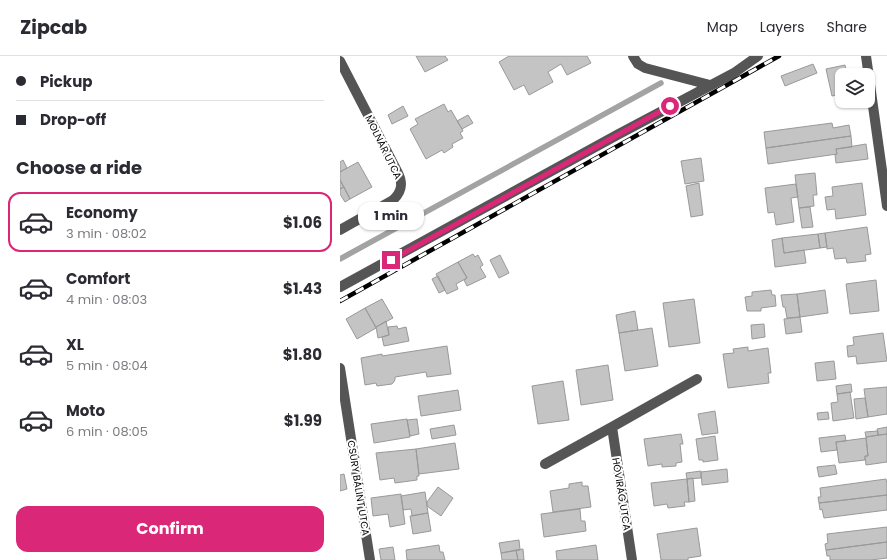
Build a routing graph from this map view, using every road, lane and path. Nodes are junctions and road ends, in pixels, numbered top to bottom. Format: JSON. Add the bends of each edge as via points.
{"nodes":[{"id":1,"x":632,"y":56,"type":"edge"},
{"id":2,"x":758,"y":56,"type":"edge"},
{"id":3,"x":866,"y":56,"type":"edge"},
{"id":4,"x":340,"y":60,"type":"edge"},
{"id":5,"x":710,"y":85,"type":"junction"},
{"id":6,"x":884,"y":170,"type":"edge"},
{"id":7,"x":887,"y":206,"type":"edge"},
{"id":8,"x":340,"y":230,"type":"edge"},
{"id":9,"x":340,"y":287,"type":"edge"},
{"id":10,"x":340,"y":368,"type":"edge"},
{"id":11,"x":697,"y":379,"type":"dead end"},
{"id":12,"x":612,"y":427,"type":"junction"},
{"id":13,"x":545,"y":464,"type":"dead end"},
{"id":14,"x":370,"y":560,"type":"edge"},
{"id":15,"x":632,"y":560,"type":"edge"}],
"edges":[{"from":1,"to":5,"type":"street","via":[[645,68]]},
{"from":2,"to":5,"type":"street"},
{"from":3,"to":6,"type":"street"},
{"from":4,"to":8,"type":"street","name":"MOLNÁR UTCA","via":[[398,171],[402,185],[398,196],[393,200]]},
{"from":5,"to":9,"type":"street"},
{"from":6,"to":7,"type":"street"},
{"from":10,"to":14,"type":"street","name":"CSŰRY BÁLINT UTCA"},
{"from":11,"to":12,"type":"street"},
{"from":12,"to":13,"type":"street"},
{"from":12,"to":15,"type":"street","name":"HÓVIRÁG UTCA"}]}
